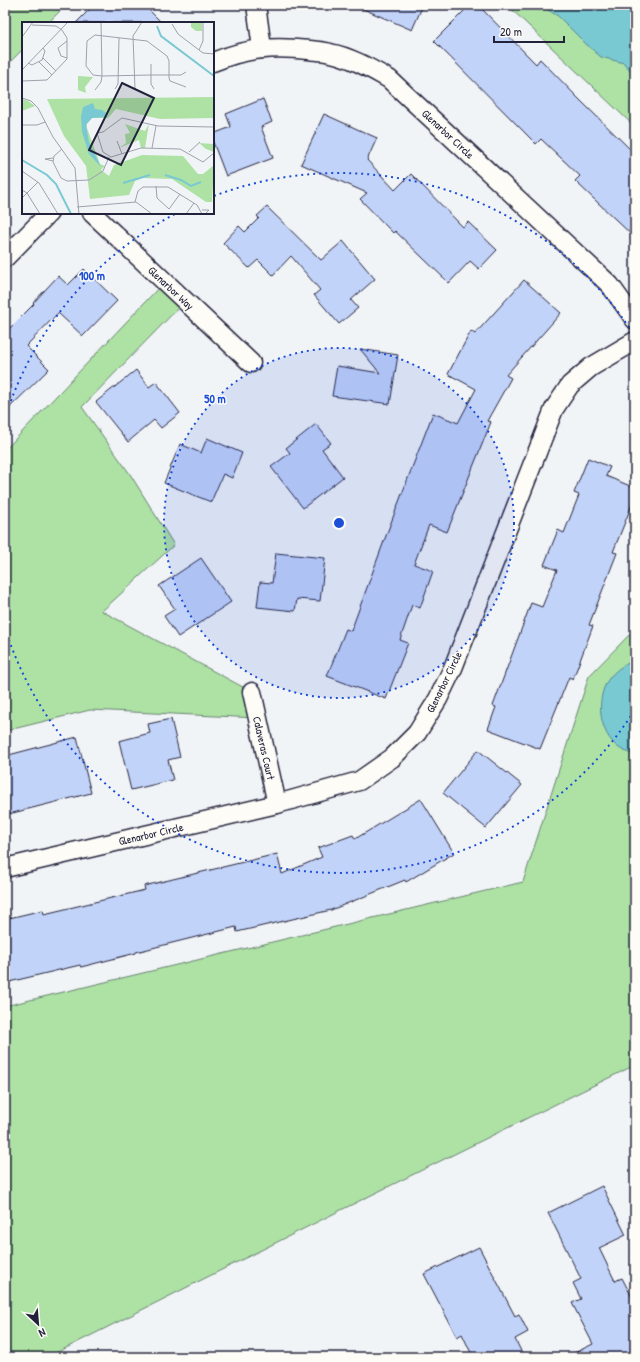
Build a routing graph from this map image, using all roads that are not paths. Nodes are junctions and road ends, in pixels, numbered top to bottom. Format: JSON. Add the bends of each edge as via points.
{"nodes":[{"id":1,"x":256,"y":5,"type":"edge"},
{"id":2,"x":262,"y":48,"type":"junction"},
{"id":3,"x":214,"y":62,"type":"edge"},
{"id":4,"x":48,"y":214,"type":"edge"},
{"id":5,"x":93,"y":214,"type":"edge"},
{"id":6,"x":5,"y":258,"type":"edge"},
{"id":7,"x":635,"y":320,"type":"edge"},
{"id":8,"x":635,"y":341,"type":"edge"},
{"id":9,"x":251,"y":363,"type":"dead end"},
{"id":10,"x":252,"y":692,"type":"dead end"},
{"id":11,"x":277,"y":804,"type":"junction"},
{"id":12,"x":5,"y":868,"type":"edge"}],
"edges":[{"from":1,"to":2,"type":"street"},
{"from":2,"to":3,"type":"street","name":"Glenarbor Circle","via":[[232,54]]},
{"from":2,"to":7,"type":"street","name":"Glenarbor Circle","via":[[331,53],[362,64],[389,79],[610,285]]},
{"from":4,"to":6,"type":"street"},
{"from":5,"to":9,"type":"street","name":"Glenarbor Way"},
{"from":8,"to":11,"type":"street","name":"Glenarbor Circle","via":[[591,367],[570,385],[554,410],[453,668],[438,699],[417,732],[392,758],[359,781]]},
{"from":10,"to":11,"type":"street","name":"Calaveras Court"},
{"from":11,"to":12,"type":"street","name":"Glenarbor Circle"}]}
